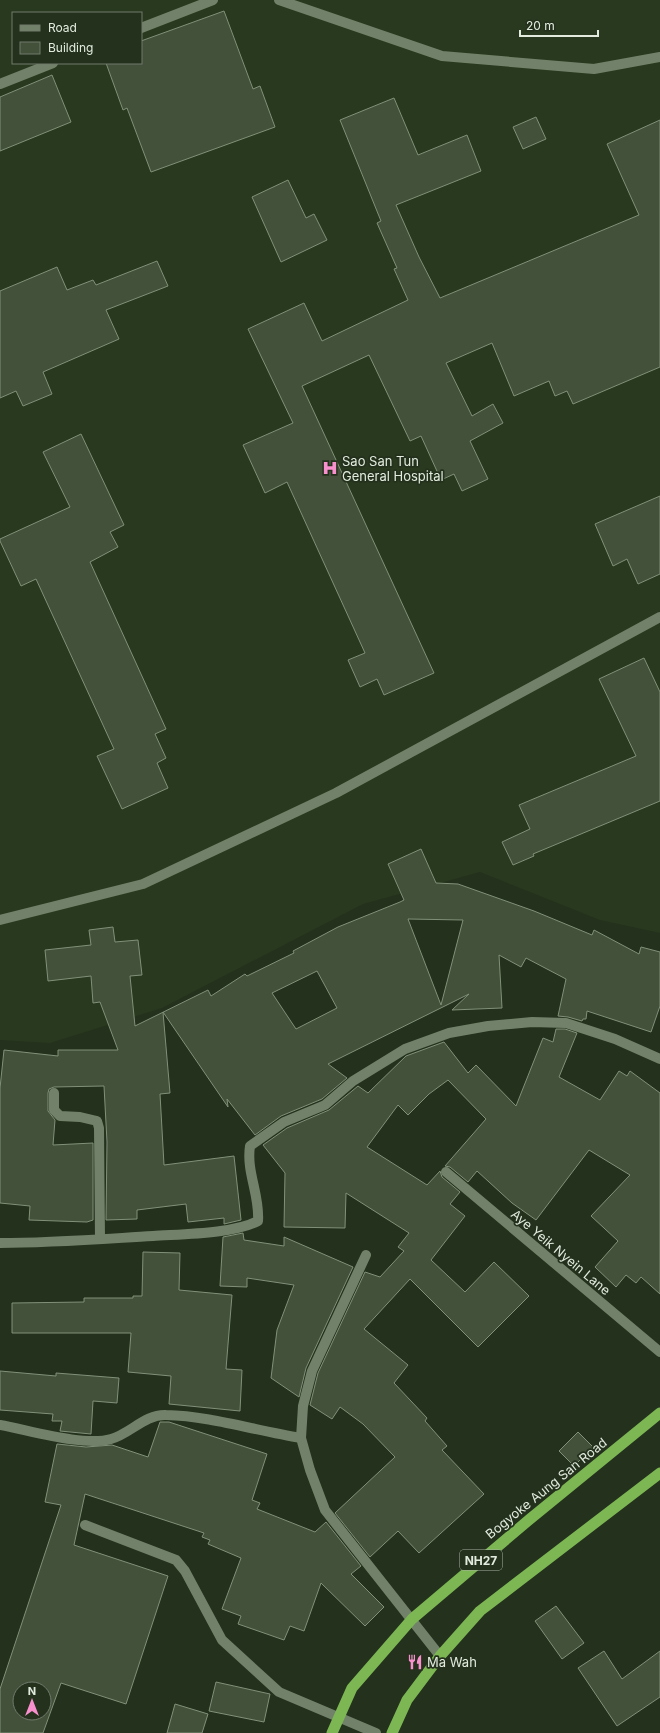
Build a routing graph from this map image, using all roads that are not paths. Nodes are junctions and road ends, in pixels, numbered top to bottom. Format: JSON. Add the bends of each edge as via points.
{"nodes":[{"id":1,"x":213,"y":0,"type":"edge"},
{"id":2,"x":279,"y":0,"type":"edge"},
{"id":3,"x":142,"y":28,"type":"edge"},
{"id":4,"x":660,"y":57,"type":"edge"},
{"id":5,"x":51,"y":64,"type":"edge"},
{"id":6,"x":0,"y":84,"type":"edge"},
{"id":7,"x":660,"y":617,"type":"edge"},
{"id":8,"x":0,"y":920,"type":"edge"},
{"id":9,"x":660,"y":1059,"type":"edge"},
{"id":10,"x":54,"y":1093,"type":"dead end"},
{"id":11,"x":446,"y":1172,"type":"dead end"},
{"id":12,"x":100,"y":1239,"type":"junction"},
{"id":13,"x":0,"y":1243,"type":"edge"},
{"id":14,"x":366,"y":1255,"type":"dead end"},
{"id":15,"x":660,"y":1352,"type":"edge"},
{"id":16,"x":660,"y":1413,"type":"edge"},
{"id":17,"x":0,"y":1425,"type":"edge"},
{"id":18,"x":301,"y":1438,"type":"junction"},
{"id":19,"x":660,"y":1473,"type":"edge"},
{"id":20,"x":84,"y":1525,"type":"dead end"},
{"id":21,"x":412,"y":1619,"type":"junction"},
{"id":22,"x":440,"y":1656,"type":"junction"},
{"id":23,"x":339,"y":1718,"type":"junction"},
{"id":24,"x":332,"y":1733,"type":"edge"},
{"id":25,"x":376,"y":1733,"type":"edge"},
{"id":26,"x":392,"y":1733,"type":"edge"}],
"edges":[{"from":1,"to":3,"type":"street"},
{"from":2,"to":4,"type":"street","via":[[442,56],[594,69]]},
{"from":5,"to":6,"type":"street"},
{"from":7,"to":8,"type":"street","via":[[336,793],[143,884]]},
{"from":9,"to":12,"type":"street","via":[[615,1039],[566,1023],[532,1022],[449,1033],[405,1049],[353,1081],[325,1105],[284,1122],[250,1146],[248,1163],[259,1208],[258,1221],[246,1227],[231,1229]]},
{"from":10,"to":12,"type":"street","via":[[54,1110],[60,1116],[97,1121]]},
{"from":11,"to":15,"type":"street","name":"Aye Yeik Nyein Lane"},
{"from":12,"to":13,"type":"street"},
{"from":14,"to":18,"type":"street","via":[[312,1371],[303,1406]]},
{"from":16,"to":21,"type":"highway","name":"Bogyoke Aung San Road","number":"NH27"},
{"from":17,"to":18,"type":"street","via":[[74,1440],[99,1441],[112,1439],[148,1418],[164,1415],[213,1421]]},
{"from":18,"to":21,"type":"street","via":[[325,1510]]},
{"from":19,"to":22,"type":"highway","number":"NH27","via":[[480,1612]]},
{"from":20,"to":23,"type":"street","via":[[176,1560],[185,1571],[222,1640],[279,1692]]},
{"from":21,"to":22,"type":"street"},
{"from":21,"to":23,"type":"highway","name":"Bogyoke Aung San Road","number":"NH27","via":[[352,1688]]},
{"from":22,"to":26,"type":"highway","number":"NH27","via":[[407,1700]]},
{"from":23,"to":24,"type":"highway","name":"Bogyoke Aung San Road","number":"NH27"},
{"from":23,"to":25,"type":"street"}]}
